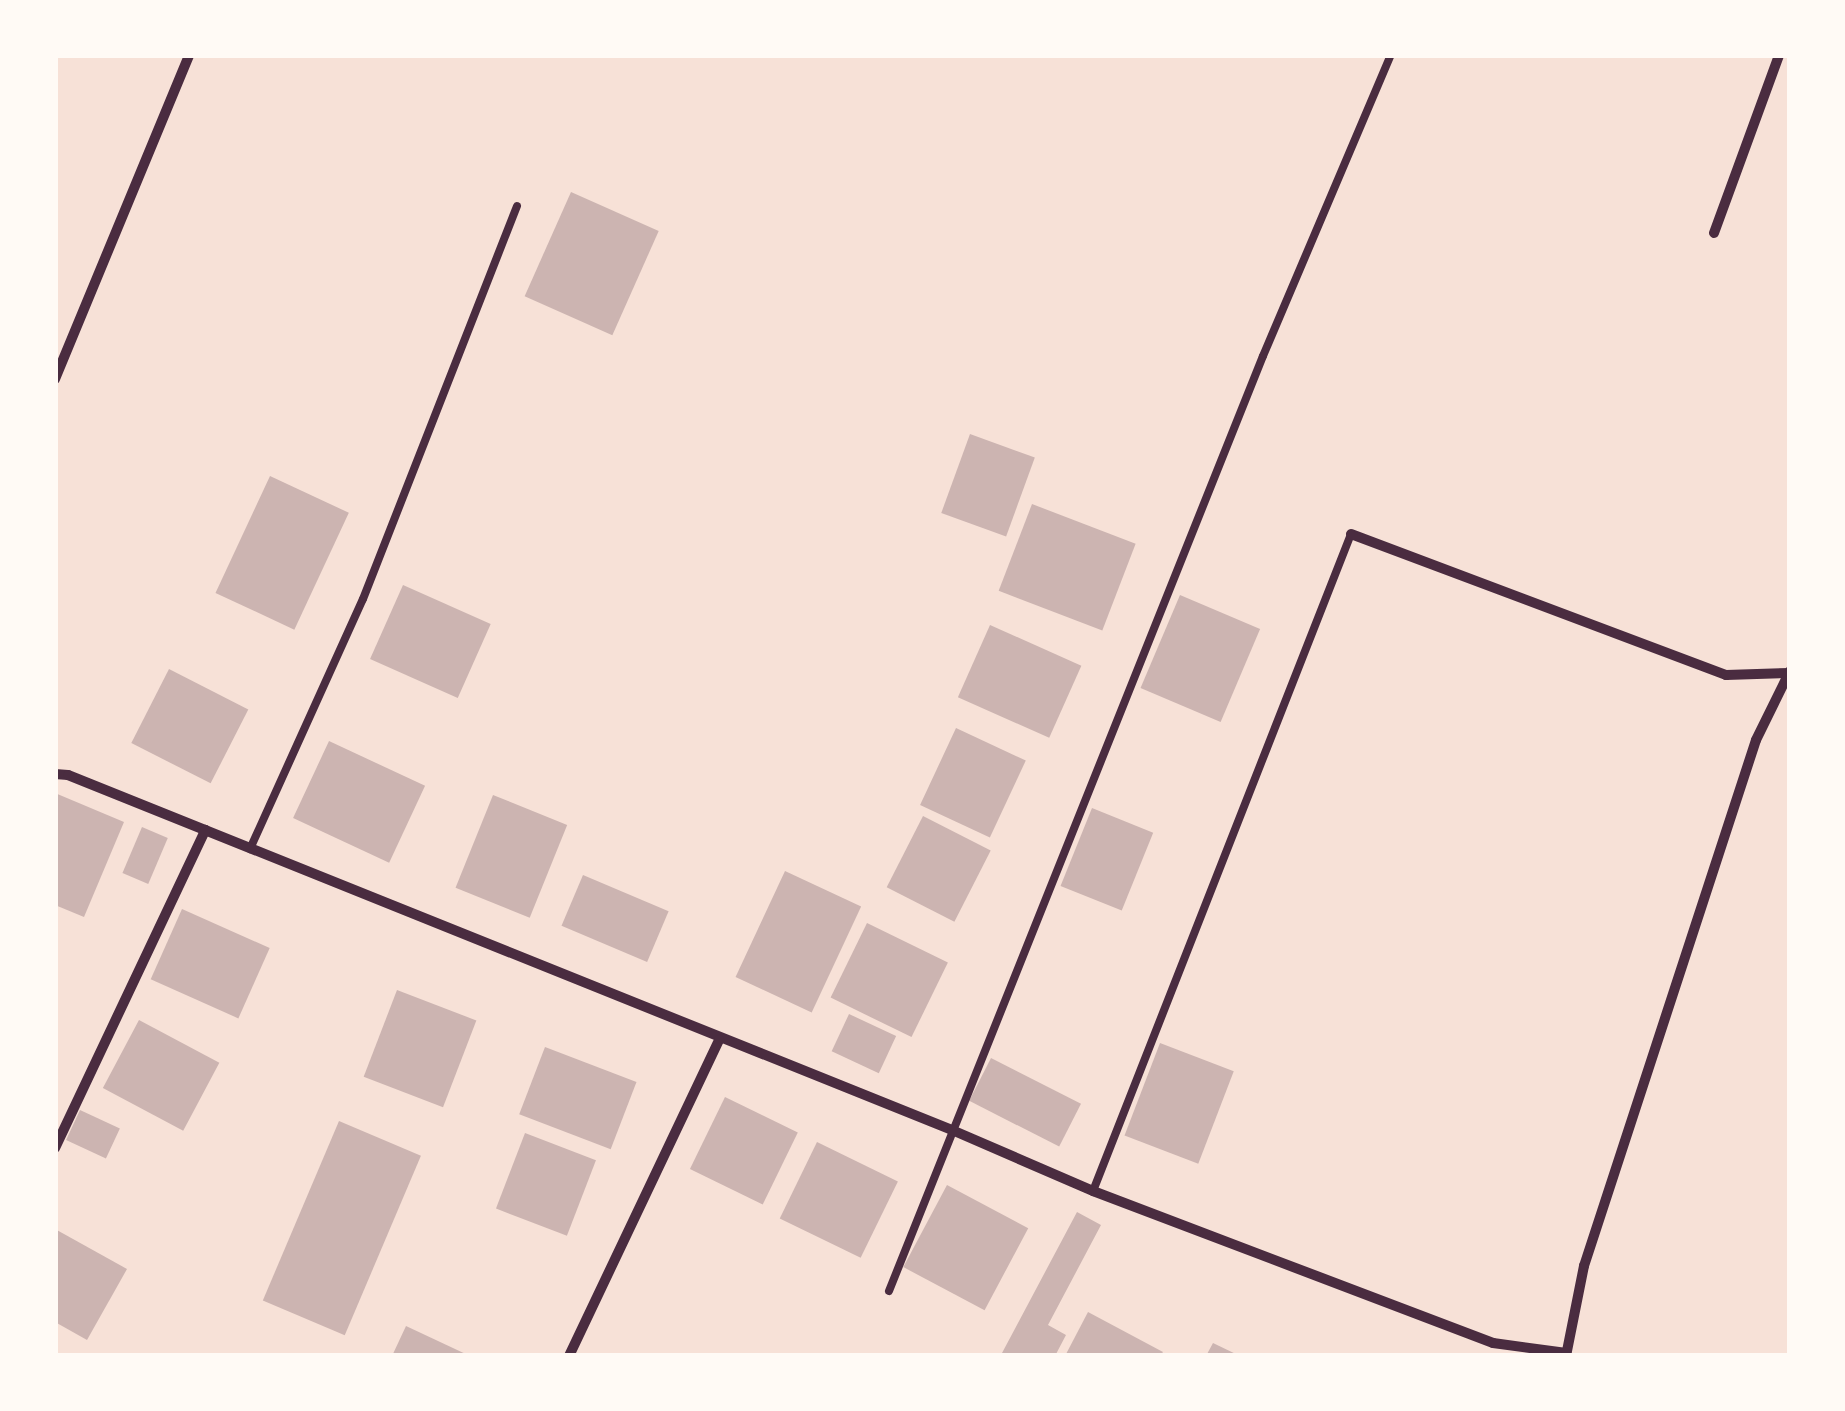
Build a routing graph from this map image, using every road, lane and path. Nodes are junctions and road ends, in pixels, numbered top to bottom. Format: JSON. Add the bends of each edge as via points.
{"nodes":[{"id":1,"x":189,"y":55,"type":"edge"},
{"id":2,"x":1390,"y":55,"type":"edge"},
{"id":3,"x":1779,"y":55,"type":"edge"},
{"id":4,"x":517,"y":206,"type":"dead end"},
{"id":5,"x":1714,"y":233,"type":"dead end"},
{"id":6,"x":55,"y":380,"type":"edge"},
{"id":7,"x":1351,"y":534,"type":"joint"},
{"id":8,"x":1790,"y":673,"type":"edge"},
{"id":9,"x":55,"y":774,"type":"edge"},
{"id":10,"x":204,"y":830,"type":"junction"},
{"id":11,"x":250,"y":849,"type":"junction"},
{"id":12,"x":719,"y":1040,"type":"junction"},
{"id":13,"x":952,"y":1130,"type":"junction"},
{"id":14,"x":55,"y":1148,"type":"edge"},
{"id":15,"x":1093,"y":1191,"type":"junction"},
{"id":16,"x":889,"y":1291,"type":"dead end"},
{"id":17,"x":1566,"y":1354,"type":"edge"},
{"id":18,"x":569,"y":1356,"type":"edge"}],
"edges":[{"from":1,"to":6,"type":"street"},
{"from":2,"to":13,"type":"lane"},
{"from":3,"to":5,"type":"street"},
{"from":4,"to":11,"type":"lane","via":[[363,599]]},
{"from":7,"to":8,"type":"street","via":[[1726,675]]},
{"from":7,"to":15,"type":"lane"},
{"from":8,"to":17,"type":"street","via":[[1750,759],[1584,1266]]},
{"from":9,"to":10,"type":"street"},
{"from":10,"to":11,"type":"street"},
{"from":10,"to":14,"type":"street"},
{"from":11,"to":12,"type":"street"},
{"from":12,"to":13,"type":"street"},
{"from":12,"to":18,"type":"street"},
{"from":13,"to":15,"type":"street"},
{"from":13,"to":16,"type":"lane"},
{"from":15,"to":17,"type":"street","via":[[1493,1344]]}]}
